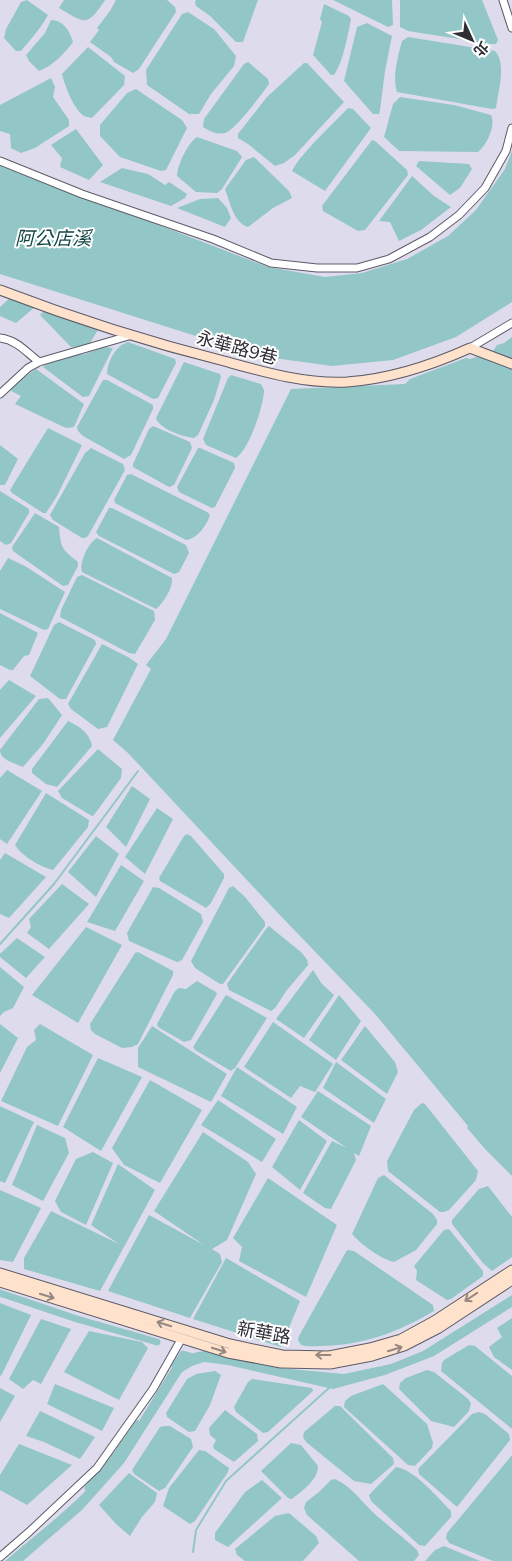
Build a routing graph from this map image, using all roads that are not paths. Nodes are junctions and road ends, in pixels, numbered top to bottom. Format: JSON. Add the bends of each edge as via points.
{"nodes":[{"id":1,"x":504,"y":0,"type":"edge"},
{"id":2,"x":512,"y":28,"type":"edge"},
{"id":3,"x":512,"y":128,"type":"edge"},
{"id":4,"x":0,"y":161,"type":"edge"},
{"id":5,"x":0,"y":290,"type":"edge"},
{"id":6,"x":512,"y":322,"type":"edge"},
{"id":7,"x":132,"y":335,"type":"junction"},
{"id":8,"x":0,"y":338,"type":"edge"},
{"id":9,"x":470,"y":348,"type":"junction"},
{"id":10,"x":39,"y":362,"type":"junction"},
{"id":11,"x":512,"y":364,"type":"edge"},
{"id":12,"x":0,"y":394,"type":"edge"},
{"id":13,"x":512,"y":1270,"type":"edge"},
{"id":14,"x":0,"y":1273,"type":"edge"},
{"id":15,"x":512,"y":1280,"type":"edge"},
{"id":16,"x":0,"y":1282,"type":"edge"},
{"id":17,"x":182,"y":1338,"type":"junction"},
{"id":18,"x":0,"y":1557,"type":"edge"}],
"edges":[{"from":1,"to":2,"type":"street"},
{"from":3,"to":4,"type":"street","via":[[506,151],[485,188],[459,215],[430,237],[389,259],[357,268],[271,263]]},
{"from":5,"to":7,"type":"street","name":"永華路9巷"},
{"from":6,"to":9,"type":"street","name":"永華路9巷"},
{"from":7,"to":9,"type":"street","name":"永華路9巷","via":[[295,379],[346,382],[415,370]]},
{"from":7,"to":10,"type":"street"},
{"from":8,"to":10,"type":"street","via":[[17,343]]},
{"from":9,"to":11,"type":"street"},
{"from":10,"to":12,"type":"street"},
{"from":13,"to":14,"type":"street","name":"新華路","one_way":true,"via":[[401,1339],[329,1356],[282,1355],[230,1344]]},
{"from":17,"to":15,"type":"street","name":"新華路","one_way":true,"via":[[228,1353],[281,1363],[330,1364],[404,1346],[439,1328]]},
{"from":16,"to":17,"type":"street","name":"新華路","one_way":true},
{"from":17,"to":18,"type":"street","via":[[153,1389],[97,1468]]}]}
